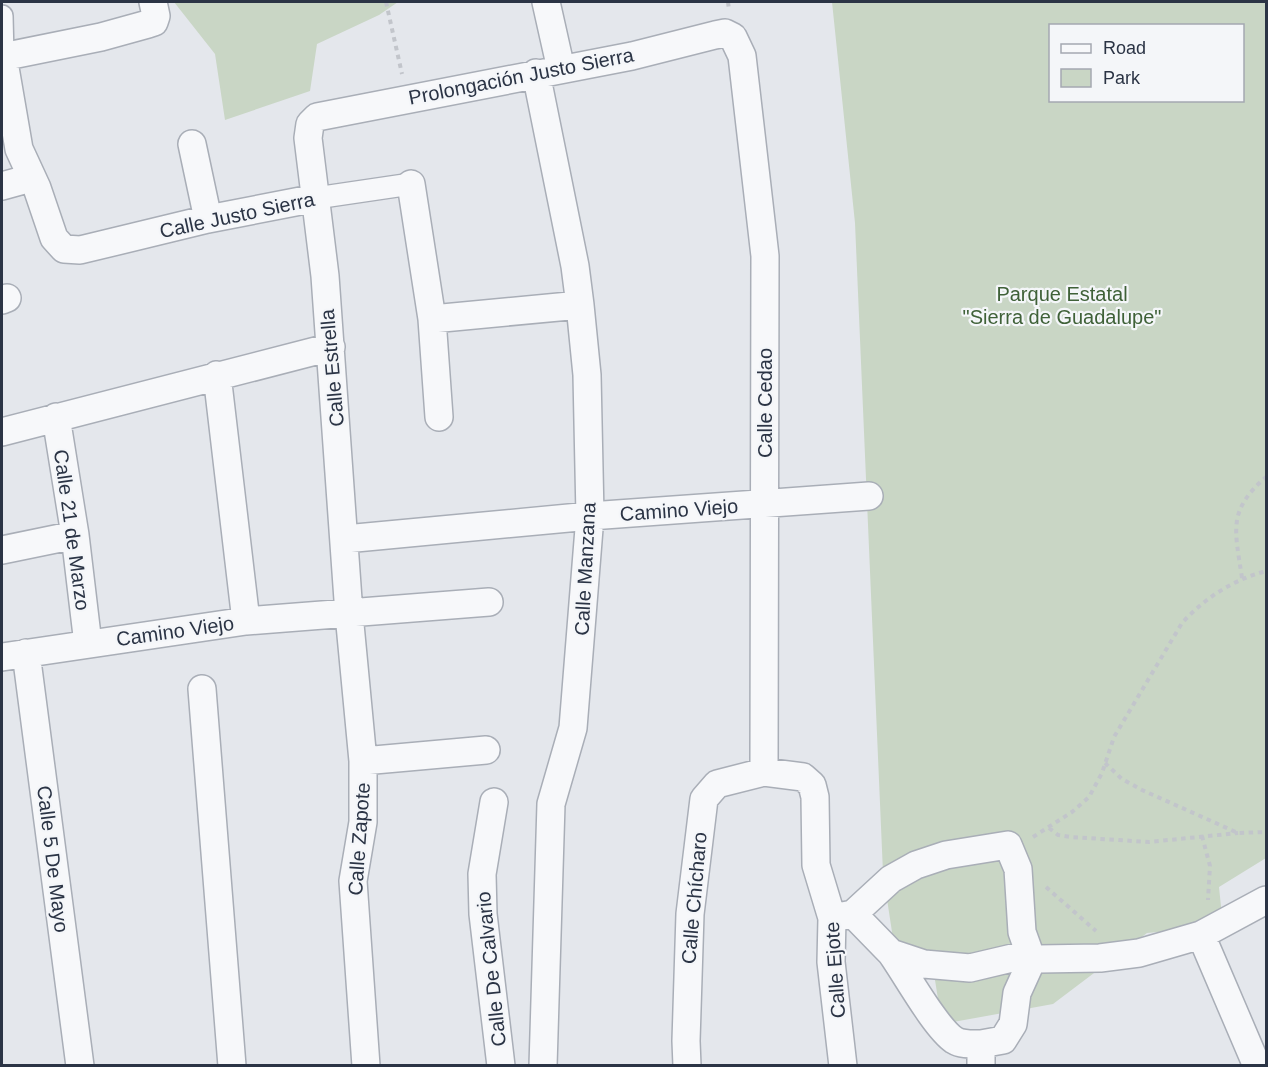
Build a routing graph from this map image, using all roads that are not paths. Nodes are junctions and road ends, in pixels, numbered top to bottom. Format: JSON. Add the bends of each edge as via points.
{"nodes":[{"id":1,"x":153,"y":2,"type":"edge"},
{"id":2,"x":546,"y":2,"type":"edge"},
{"id":3,"x":2,"y":16,"type":"edge"},
{"id":4,"x":733,"y":37,"type":"joint"},
{"id":5,"x":2,"y":57,"type":"edge"},
{"id":6,"x":549,"y":71,"type":"junction"},
{"id":7,"x":310,"y":124,"type":"joint"},
{"id":8,"x":192,"y":144,"type":"dead end"},
{"id":9,"x":31,"y":178,"type":"junction"},
{"id":10,"x":411,"y":184,"type":"joint"},
{"id":11,"x":2,"y":186,"type":"edge"},
{"id":12,"x":316,"y":198,"type":"junction"},
{"id":13,"x":208,"y":219,"type":"junction"},
{"id":14,"x":580,"y":305,"type":"junction"},
{"id":15,"x":432,"y":319,"type":"junction"},
{"id":16,"x":331,"y":347,"type":"junction"},
{"id":17,"x":218,"y":375,"type":"junction"},
{"id":18,"x":56,"y":417,"type":"junction"},
{"id":19,"x":439,"y":417,"type":"dead end"},
{"id":20,"x":2,"y":432,"type":"edge"},
{"id":21,"x":869,"y":496,"type":"dead end"},
{"id":22,"x":765,"y":504,"type":"junction"},
{"id":23,"x":590,"y":516,"type":"junction"},
{"id":24,"x":75,"y":535,"type":"junction"},
{"id":25,"x":345,"y":539,"type":"junction"},
{"id":26,"x":2,"y":550,"type":"edge"},
{"id":27,"x":489,"y":602,"type":"dead end"},
{"id":28,"x":349,"y":614,"type":"junction"},
{"id":29,"x":246,"y":621,"type":"junction"},
{"id":30,"x":88,"y":644,"type":"junction"},
{"id":31,"x":14,"y":655,"type":"edge"},
{"id":32,"x":201,"y":689,"type":"dead end"},
{"id":33,"x":486,"y":750,"type":"dead end"},
{"id":34,"x":363,"y":761,"type":"junction"},
{"id":35,"x":764,"y":772,"type":"junction"},
{"id":36,"x":494,"y":802,"type":"dead end"},
{"id":37,"x":1266,"y":900,"type":"edge"},
{"id":38,"x":843,"y":916,"type":"junction"},
{"id":39,"x":1201,"y":934,"type":"junction"},
{"id":40,"x":891,"y":953,"type":"junction"},
{"id":41,"x":1032,"y":957,"type":"junction"},
{"id":42,"x":981,"y":1055,"type":"edge"},
{"id":43,"x":80,"y":1065,"type":"edge"},
{"id":44,"x":232,"y":1065,"type":"edge"},
{"id":45,"x":366,"y":1065,"type":"edge"},
{"id":46,"x":501,"y":1065,"type":"edge"},
{"id":47,"x":543,"y":1065,"type":"edge"},
{"id":48,"x":687,"y":1065,"type":"edge"},
{"id":49,"x":843,"y":1065,"type":"edge"},
{"id":50,"x":1257,"y":1065,"type":"edge"}],
"edges":[{"from":1,"to":5,"type":"street","via":[[155,19],[148,24]]},
{"from":2,"to":6,"type":"street","name":"Calle Manzana"},
{"from":3,"to":5,"type":"street"},
{"from":4,"to":6,"type":"street","name":"Prolongación Justo Sierra","via":[[725,33],[714,35]]},
{"from":4,"to":22,"type":"street","name":"Calle Cedao","via":[[742,56],[765,256]]},
{"from":5,"to":9,"type":"street","via":[[19,149]]},
{"from":6,"to":7,"type":"street","name":"Prolongación Justo Sierra","via":[[329,113]]},
{"from":6,"to":14,"type":"street","name":"Calle Manzana"},
{"from":7,"to":12,"type":"street","name":"Calle Estrella","via":[[308,138]]},
{"from":8,"to":13,"type":"street"},
{"from":9,"to":11,"type":"street"},
{"from":9,"to":13,"type":"street","name":"Calle Justo Sierra","via":[[54,238],[63,249],[80,250]]},
{"from":10,"to":12,"type":"street","name":"Calle Justo Sierra"},
{"from":10,"to":15,"type":"street"},
{"from":12,"to":13,"type":"street","name":"Calle Justo Sierra"},
{"from":12,"to":16,"type":"street","name":"Calle Estrella"},
{"from":14,"to":15,"type":"street"},
{"from":14,"to":23,"type":"street","name":"Calle Manzana","via":[[587,375]]},
{"from":15,"to":19,"type":"street"},
{"from":16,"to":17,"type":"street"},
{"from":16,"to":25,"type":"street","name":"Calle Estrella"},
{"from":17,"to":18,"type":"street"},
{"from":17,"to":29,"type":"street"},
{"from":18,"to":20,"type":"street"},
{"from":18,"to":24,"type":"street","name":"Calle 21 de Marzo"},
{"from":21,"to":22,"type":"street","name":"Camino Viejo"},
{"from":22,"to":23,"type":"street","name":"Camino Viejo"},
{"from":22,"to":35,"type":"street","name":"Calle Cedao"},
{"from":23,"to":25,"type":"street","name":"Camino Viejo"},
{"from":23,"to":47,"type":"street","name":"Calle Manzana","via":[[573,728],[551,804]]},
{"from":24,"to":26,"type":"street"},
{"from":24,"to":30,"type":"street","name":"Calle 21 de Marzo"},
{"from":25,"to":28,"type":"street","name":"Calle Estrella"},
{"from":27,"to":28,"type":"street","name":"Camino Viejo"},
{"from":28,"to":29,"type":"street","name":"Camino Viejo"},
{"from":28,"to":34,"type":"street","name":"Calle Zapote"},
{"from":29,"to":30,"type":"street","name":"Camino Viejo"},
{"from":30,"to":31,"type":"street","name":"Camino Viejo"},
{"from":31,"to":43,"type":"street","name":"Calle 5 De Mayo"},
{"from":32,"to":44,"type":"street"},
{"from":33,"to":34,"type":"street"},
{"from":34,"to":45,"type":"street","name":"Calle Zapote","via":[[363,822],[353,880]]},
{"from":35,"to":38,"type":"street","name":"Calle Ejote","via":[[803,777],[812,785],[816,864]]},
{"from":35,"to":48,"type":"street","name":"Calle Chícharo","via":[[717,784],[704,799],[690,914]]},
{"from":36,"to":46,"type":"street","name":"Calle De Calvario","via":[[482,874],[483,914]]},
{"from":37,"to":39,"type":"street"},
{"from":38,"to":40,"type":"street"},
{"from":38,"to":41,"type":"street","via":[[916,865],[946,855],[1013,857],[1022,932]]},
{"from":38,"to":49,"type":"street","name":"Calle Ejote","via":[[831,962]]},
{"from":39,"to":41,"type":"street","via":[[1128,956]]},
{"from":39,"to":50,"type":"street"},
{"from":40,"to":41,"type":"street","via":[[924,964],[970,968],[1013,957]]},
{"from":40,"to":42,"type":"street","via":[[936,1022],[948,1035]]},
{"from":41,"to":42,"type":"street","via":[[1017,993],[1009,1033]]}]}
